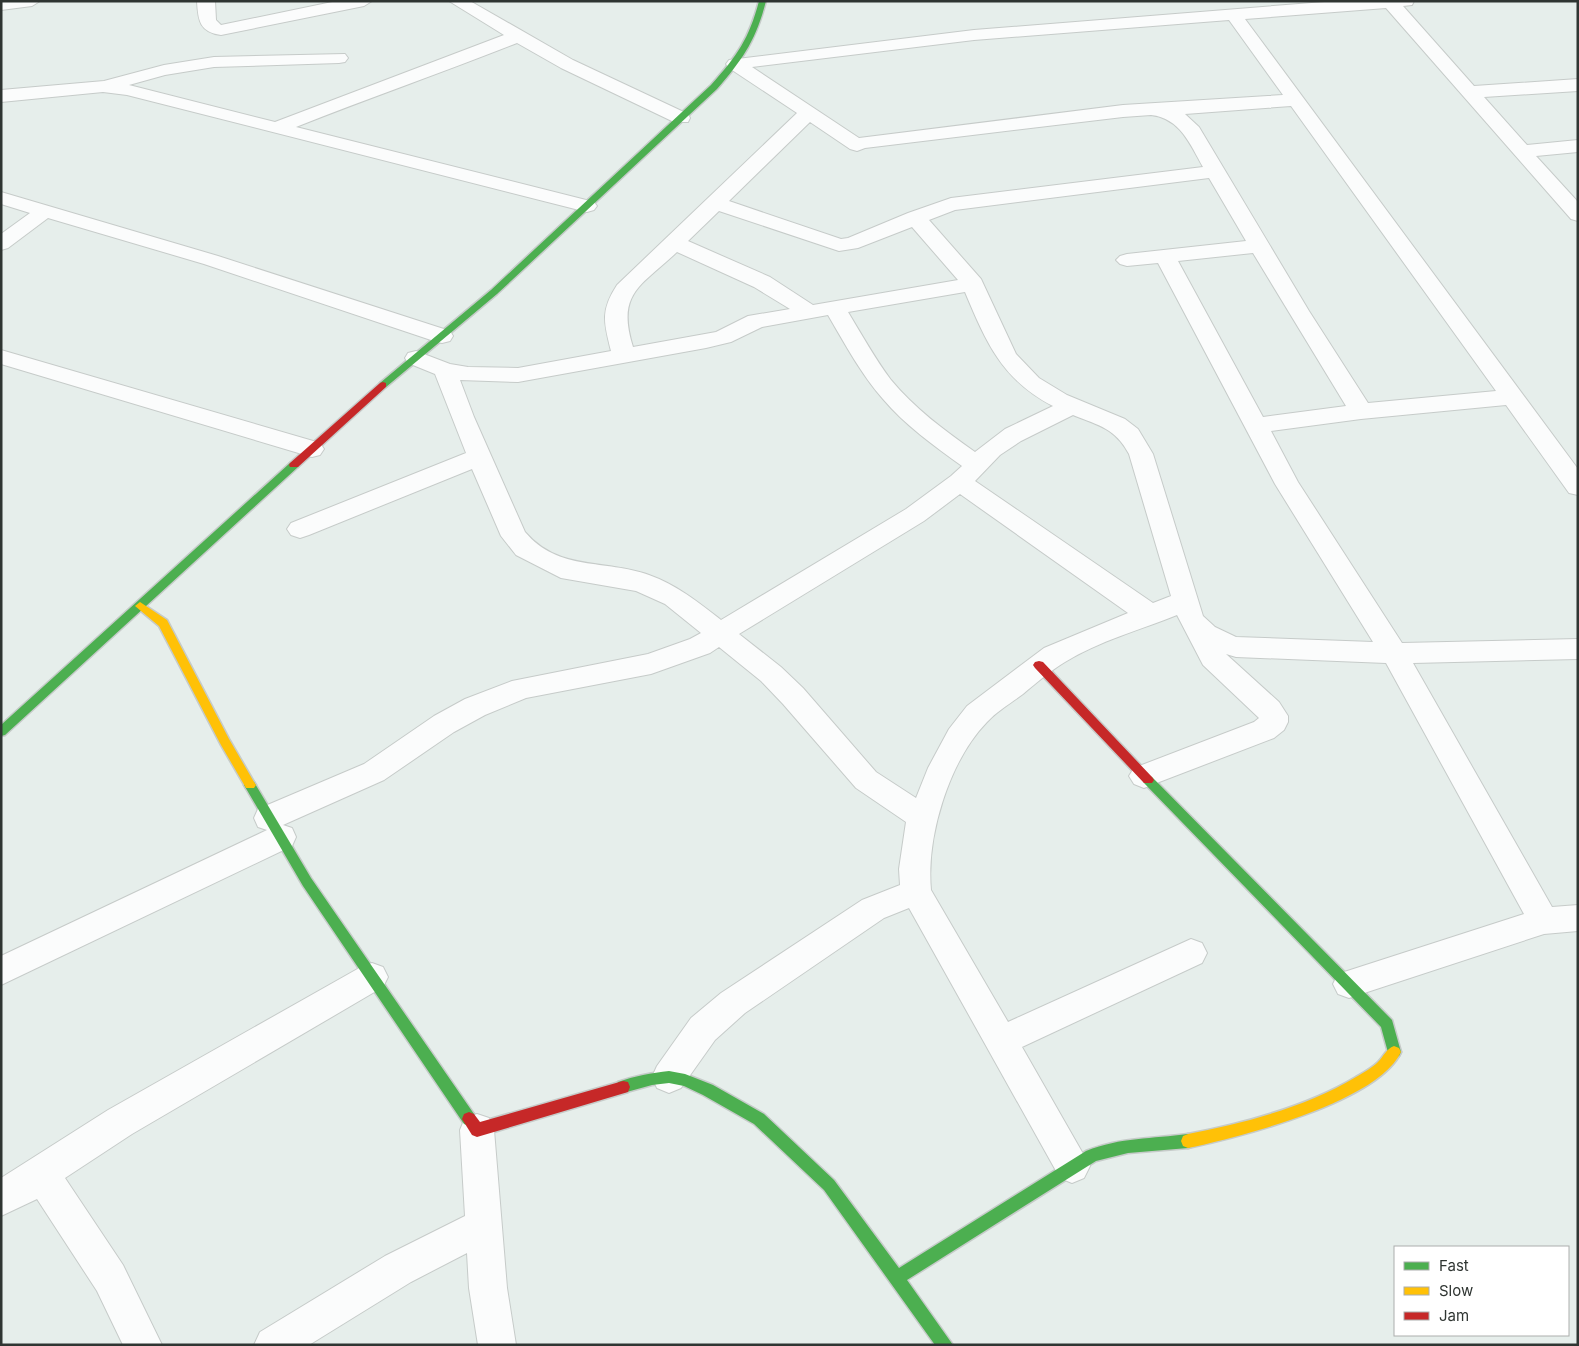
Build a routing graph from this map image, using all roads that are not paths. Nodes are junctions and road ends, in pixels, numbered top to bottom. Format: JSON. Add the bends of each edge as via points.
{"nodes":[{"id":1,"x":32,"y":1,"type":"edge"},
{"id":2,"x":206,"y":1,"type":"edge"},
{"id":3,"x":364,"y":1,"type":"edge"},
{"id":4,"x":457,"y":1,"type":"edge"},
{"id":5,"x":763,"y":1,"type":"edge"},
{"id":6,"x":1398,"y":2,"type":"edge"},
{"id":7,"x":1,"y":5,"type":"edge"},
{"id":8,"x":1234,"y":14,"type":"junction"},
{"id":9,"x":518,"y":36,"type":"junction"},
{"id":10,"x":339,"y":58,"type":"dead end"},
{"id":11,"x":735,"y":64,"type":"junction"},
{"id":12,"x":1578,"y":85,"type":"edge"},
{"id":13,"x":102,"y":86,"type":"junction"},
{"id":14,"x":1470,"y":92,"type":"junction"},
{"id":15,"x":1,"y":96,"type":"edge"},
{"id":16,"x":1296,"y":99,"type":"junction"},
{"id":17,"x":1159,"y":110,"type":"junction"},
{"id":18,"x":804,"y":117,"type":"dead end"},
{"id":19,"x":681,"y":118,"type":"junction"},
{"id":20,"x":276,"y":128,"type":"junction"},
{"id":21,"x":1578,"y":146,"type":"edge"},
{"id":22,"x":1523,"y":151,"type":"junction"},
{"id":23,"x":1215,"y":170,"type":"junction"},
{"id":24,"x":1,"y":198,"type":"edge"},
{"id":25,"x":716,"y":203,"type":"junction"},
{"id":26,"x":587,"y":206,"type":"junction"},
{"id":27,"x":45,"y":211,"type":"junction"},
{"id":28,"x":1578,"y":215,"type":"edge"},
{"id":29,"x":915,"y":217,"type":"junction"},
{"id":30,"x":674,"y":243,"type":"junction"},
{"id":31,"x":1,"y":244,"type":"edge"},
{"id":32,"x":1260,"y":246,"type":"junction"},
{"id":33,"x":1165,"y":257,"type":"junction"},
{"id":34,"x":1127,"y":260,"type":"dead end"},
{"id":35,"x":973,"y":284,"type":"junction"},
{"id":36,"x":834,"y":308,"type":"junction"},
{"id":37,"x":810,"y":312,"type":"junction"},
{"id":38,"x":442,"y":336,"type":"junction"},
{"id":39,"x":624,"y":356,"type":"junction"},
{"id":40,"x":1,"y":357,"type":"edge"},
{"id":41,"x":416,"y":358,"type":"junction"},
{"id":42,"x":445,"y":370,"type":"junction"},
{"id":43,"x":1512,"y":397,"type":"junction"},
{"id":44,"x":1074,"y":406,"type":"junction"},
{"id":45,"x":1361,"y":410,"type":"junction"},
{"id":46,"x":1256,"y":426,"type":"junction"},
{"id":47,"x":312,"y":449,"type":"junction"},
{"id":48,"x":479,"y":457,"type":"junction"},
{"id":49,"x":968,"y":474,"type":"junction"},
{"id":50,"x":1578,"y":487,"type":"edge"},
{"id":51,"x":300,"y":529,"type":"dead end"},
{"id":52,"x":1186,"y":601,"type":"junction"},
{"id":53,"x":140,"y":606,"type":"junction"},
{"id":54,"x":1150,"y":615,"type":"junction"},
{"id":55,"x":1198,"y":630,"type":"junction"},
{"id":56,"x":720,"y":635,"type":"junction"},
{"id":57,"x":1578,"y":649,"type":"edge"},
{"id":58,"x":1394,"y":653,"type":"junction"},
{"id":59,"x":1039,"y":666,"type":"junction"},
{"id":60,"x":1,"y":732,"type":"edge"},
{"id":61,"x":1144,"y":776,"type":"junction"},
{"id":62,"x":923,"y":818,"type":"junction"},
{"id":63,"x":275,"y":827,"type":"junction"},
{"id":64,"x":916,"y":892,"type":"junction"},
{"id":65,"x":1578,"y":918,"type":"edge"},
{"id":66,"x":1544,"y":921,"type":"junction"},
{"id":67,"x":1191,"y":953,"type":"dead end"},
{"id":68,"x":1,"y":970,"type":"edge"},
{"id":69,"x":372,"y":977,"type":"junction"},
{"id":70,"x":1349,"y":984,"type":"junction"},
{"id":71,"x":1000,"y":1041,"type":"junction"},
{"id":72,"x":669,"y":1077,"type":"junction"},
{"id":73,"x":477,"y":1130,"type":"junction"},
{"id":74,"x":1072,"y":1166,"type":"junction"},
{"id":75,"x":40,"y":1172,"type":"junction"},
{"id":76,"x":1,"y":1199,"type":"edge"},
{"id":77,"x":1,"y":1213,"type":"edge"},
{"id":78,"x":484,"y":1225,"type":"junction"},
{"id":79,"x":897,"y":1278,"type":"junction"},
{"id":80,"x":143,"y":1345,"type":"edge"},
{"id":81,"x":273,"y":1345,"type":"edge"},
{"id":82,"x":497,"y":1345,"type":"edge"},
{"id":83,"x":946,"y":1345,"type":"edge"}],
"edges":[{"from":1,"to":7,"type":"street"},
{"from":2,"to":3,"type":"street","via":[[208,24],[221,30]]},
{"from":4,"to":9,"type":"street"},
{"from":5,"to":11,"type":"street","via":[[745,52]]},
{"from":6,"to":8,"type":"street"},
{"from":6,"to":14,"type":"street"},
{"from":8,"to":11,"type":"street","via":[[974,35]]},
{"from":8,"to":16,"type":"street"},
{"from":9,"to":19,"type":"street","via":[[567,64]]},
{"from":9,"to":20,"type":"street"},
{"from":10,"to":13,"type":"street","via":[[214,62],[164,70]]},
{"from":11,"to":17,"type":"street","via":[[861,144],[1123,111]]},
{"from":11,"to":19,"type":"street"},
{"from":12,"to":14,"type":"street"},
{"from":13,"to":15,"type":"street"},
{"from":13,"to":20,"type":"street"},
{"from":14,"to":22,"type":"street"},
{"from":16,"to":17,"type":"street"},
{"from":16,"to":43,"type":"street"},
{"from":17,"to":23,"type":"street","via":[[1174,114],[1189,127]]},
{"from":18,"to":25,"type":"street"},
{"from":19,"to":26,"type":"street"},
{"from":20,"to":26,"type":"street"},
{"from":21,"to":22,"type":"street"},
{"from":22,"to":28,"type":"street"},
{"from":23,"to":29,"type":"street","via":[[972,200]]},
{"from":23,"to":32,"type":"street"},
{"from":24,"to":27,"type":"street"},
{"from":25,"to":29,"type":"street","via":[[839,245],[851,244]]},
{"from":25,"to":30,"type":"street"},
{"from":26,"to":38,"type":"street"},
{"from":27,"to":31,"type":"street"},
{"from":27,"to":38,"type":"street","via":[[211,260]]},
{"from":29,"to":35,"type":"street"},
{"from":30,"to":37,"type":"street","via":[[762,282]]},
{"from":30,"to":39,"type":"street","via":[[636,277],[617,300],[614,318]]},
{"from":32,"to":33,"type":"street"},
{"from":32,"to":45,"type":"street"},
{"from":33,"to":34,"type":"street"},
{"from":33,"to":46,"type":"street"},
{"from":35,"to":36,"type":"street"},
{"from":35,"to":44,"type":"street","via":[[1007,358],[1031,383]]},
{"from":36,"to":37,"type":"street"},
{"from":36,"to":49,"type":"street","via":[[891,394]]},
{"from":37,"to":39,"type":"street","via":[[756,321],[706,341]]},
{"from":38,"to":41,"type":"street"},
{"from":39,"to":42,"type":"street","via":[[518,375],[484,376]]},
{"from":40,"to":47,"type":"street"},
{"from":41,"to":42,"type":"street"},
{"from":41,"to":47,"type":"street"},
{"from":42,"to":48,"type":"street"},
{"from":43,"to":45,"type":"street"},
{"from":43,"to":50,"type":"street"},
{"from":44,"to":49,"type":"street","via":[[1013,435],[992,449]]},
{"from":44,"to":52,"type":"street","via":[[1118,424],[1130,434],[1141,454]]},
{"from":45,"to":46,"type":"street"},
{"from":46,"to":58,"type":"street","via":[[1287,484]]},
{"from":47,"to":53,"type":"street"},
{"from":48,"to":51,"type":"street"},
{"from":48,"to":56,"type":"street","via":[[514,536],[525,549],[560,569],[641,582],[658,588]]},
{"from":49,"to":54,"type":"street"},
{"from":49,"to":56,"type":"street","via":[[936,501],[882,537],[784,593]]},
{"from":52,"to":54,"type":"street"},
{"from":52,"to":55,"type":"street"},
{"from":53,"to":60,"type":"street"},
{"from":53,"to":63,"type":"street","via":[[163,623],[225,742]]},
{"from":54,"to":59,"type":"street","via":[[1078,643]]},
{"from":55,"to":58,"type":"street","via":[[1236,647]]},
{"from":55,"to":61,"type":"street","via":[[1213,658],[1269,710],[1274,722],[1264,730]]},
{"from":56,"to":62,"type":"street","via":[[771,674],[866,780]]},
{"from":56,"to":63,"type":"street","via":[[651,664],[505,693],[444,724],[374,772]]},
{"from":57,"to":58,"type":"street"},
{"from":58,"to":66,"type":"street"},
{"from":59,"to":61,"type":"street"},
{"from":59,"to":62,"type":"street","via":[[977,714],[959,737],[942,768]]},
{"from":61,"to":70,"type":"street"},
{"from":62,"to":64,"type":"street","via":[[914,869]]},
{"from":63,"to":68,"type":"street"},
{"from":63,"to":69,"type":"street","via":[[307,882]]},
{"from":64,"to":71,"type":"street"},
{"from":64,"to":72,"type":"street","via":[[873,909],[733,1003],[703,1029]]},
{"from":65,"to":66,"type":"street"},
{"from":66,"to":70,"type":"street"},
{"from":67,"to":71,"type":"street"},
{"from":69,"to":73,"type":"street"},
{"from":69,"to":75,"type":"street"},
{"from":70,"to":74,"type":"street","via":[[1387,1024],[1393,1039],[1393,1053],[1385,1066],[1370,1077],[1298,1108],[1219,1135],[1182,1142],[1123,1145],[1096,1153]]},
{"from":71,"to":74,"type":"street"},
{"from":72,"to":73,"type":"street","via":[[652,1079]]},
{"from":72,"to":79,"type":"street","via":[[708,1090],[759,1119],[829,1185]]},
{"from":73,"to":78,"type":"street"},
{"from":74,"to":79,"type":"street"},
{"from":75,"to":76,"type":"street"},
{"from":75,"to":77,"type":"street"},
{"from":75,"to":80,"type":"street","via":[[110,1278]]},
{"from":78,"to":81,"type":"street","via":[[398,1269]]},
{"from":78,"to":82,"type":"street","via":[[488,1288]]},
{"from":79,"to":83,"type":"street"}]}
